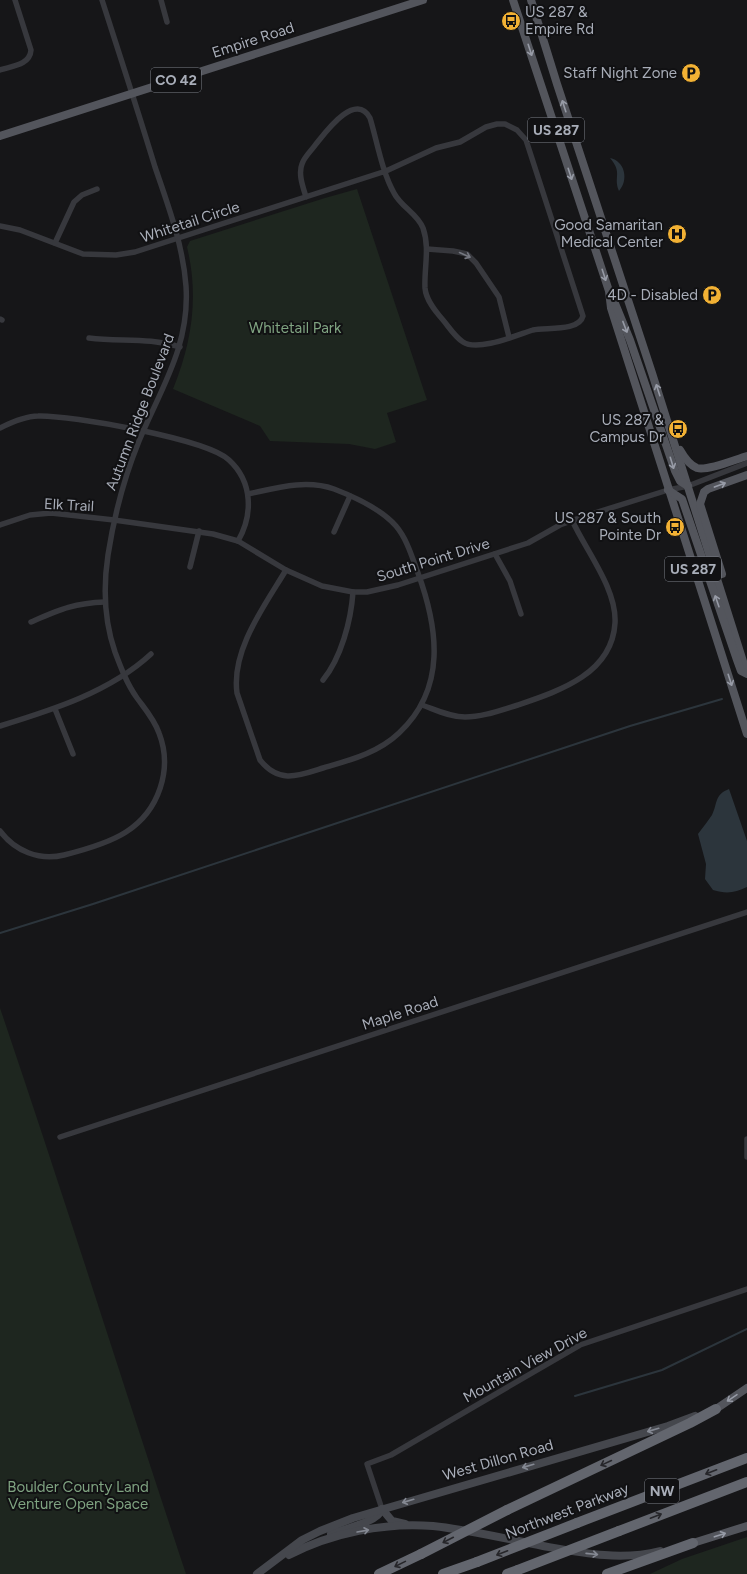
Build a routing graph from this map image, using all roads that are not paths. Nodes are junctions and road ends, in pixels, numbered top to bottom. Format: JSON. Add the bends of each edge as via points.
{"nodes":[{"id":1,"x":15,"y":0,"type":"edge"},
{"id":2,"x":102,"y":0,"type":"edge"},
{"id":3,"x":160,"y":0,"type":"edge"},
{"id":4,"x":423,"y":0,"type":"edge"},
{"id":5,"x":513,"y":0,"type":"edge"},
{"id":6,"x":532,"y":2,"type":"edge"},
{"id":7,"x":167,"y":22,"type":"dead end"},
{"id":8,"x":0,"y":70,"type":"edge"},
{"id":9,"x":132,"y":94,"type":"junction"},
{"id":10,"x":0,"y":136,"type":"edge"},
{"id":11,"x":386,"y":171,"type":"junction"},
{"id":12,"x":97,"y":189,"type":"dead end"},
{"id":13,"x":306,"y":197,"type":"junction"},
{"id":14,"x":0,"y":226,"type":"edge"},
{"id":15,"x":177,"y":238,"type":"junction"},
{"id":16,"x":55,"y":243,"type":"junction"},
{"id":17,"x":427,"y":250,"type":"junction"},
{"id":18,"x":609,"y":291,"type":"junction"},
{"id":19,"x":508,"y":337,"type":"junction"},
{"id":20,"x":88,"y":338,"type":"dead end"},
{"id":21,"x":180,"y":347,"type":"junction"},
{"id":22,"x":0,"y":428,"type":"edge"},
{"id":23,"x":143,"y":432,"type":"junction"},
{"id":24,"x":674,"y":441,"type":"junction"},
{"id":25,"x":747,"y":456,"type":"edge"},
{"id":26,"x":747,"y":463,"type":"edge"},
{"id":27,"x":747,"y":475,"type":"edge"},
{"id":28,"x":688,"y":486,"type":"junction"},
{"id":29,"x":668,"y":490,"type":"junction"},
{"id":30,"x":248,"y":494,"type":"junction"},
{"id":31,"x":350,"y":496,"type":"junction"},
{"id":32,"x":114,"y":520,"type":"junction"},
{"id":33,"x":572,"y":520,"type":"junction"},
{"id":34,"x":0,"y":525,"type":"edge"},
{"id":35,"x":199,"y":531,"type":"junction"},
{"id":36,"x":334,"y":532,"type":"dead end"},
{"id":37,"x":238,"y":541,"type":"junction"},
{"id":38,"x":496,"y":554,"type":"junction"},
{"id":39,"x":190,"y":567,"type":"dead end"},
{"id":40,"x":286,"y":570,"type":"junction"},
{"id":41,"x":420,"y":578,"type":"junction"},
{"id":42,"x":353,"y":592,"type":"junction"},
{"id":43,"x":105,"y":602,"type":"junction"},
{"id":44,"x":521,"y":614,"type":"dead end"},
{"id":45,"x":31,"y":622,"type":"dead end"},
{"id":46,"x":150,"y":654,"type":"dead end"},
{"id":47,"x":747,"y":660,"type":"edge"},
{"id":48,"x":123,"y":674,"type":"junction"},
{"id":49,"x":747,"y":675,"type":"edge"},
{"id":50,"x":323,"y":680,"type":"dead end"},
{"id":51,"x":422,"y":705,"type":"junction"},
{"id":52,"x":55,"y":709,"type":"junction"},
{"id":53,"x":0,"y":726,"type":"edge"},
{"id":54,"x":747,"y":734,"type":"edge"},
{"id":55,"x":73,"y":754,"type":"dead end"},
{"id":56,"x":0,"y":831,"type":"edge"},
{"id":57,"x":747,"y":912,"type":"edge"},
{"id":58,"x":60,"y":1137,"type":"dead end"},
{"id":59,"x":747,"y":1139,"type":"edge"},
{"id":60,"x":747,"y":1157,"type":"edge"},
{"id":61,"x":747,"y":1288,"type":"edge"},
{"id":62,"x":747,"y":1388,"type":"edge"},
{"id":63,"x":716,"y":1409,"type":"junction"},
{"id":64,"x":747,"y":1458,"type":"edge"},
{"id":65,"x":747,"y":1482,"type":"edge"},
{"id":66,"x":382,"y":1509,"type":"junction"},
{"id":67,"x":415,"y":1526,"type":"junction"},
{"id":68,"x":747,"y":1526,"type":"edge"},
{"id":69,"x":692,"y":1543,"type":"junction"},
{"id":70,"x":313,"y":1544,"type":"junction"},
{"id":71,"x":259,"y":1572,"type":"edge"},
{"id":72,"x":379,"y":1574,"type":"edge"},
{"id":73,"x":443,"y":1574,"type":"edge"},
{"id":74,"x":507,"y":1574,"type":"edge"},
{"id":75,"x":607,"y":1574,"type":"edge"}],
"edges":[{"from":1,"to":8,"type":"street","via":[[31,54],[25,62]]},
{"from":2,"to":9,"type":"street","name":"Autumn Ridge Boulevard"},
{"from":3,"to":7,"type":"street"},
{"from":4,"to":9,"type":"main road","name":"Empire Road","number":"CO 42"},
{"from":5,"to":18,"type":"main road","number":"US 287","one_way":true},
{"from":24,"to":6,"type":"main road","number":"US 287","one_way":true},
{"from":9,"to":10,"type":"main road","name":"Empire Road","number":"CO 42"},
{"from":9,"to":15,"type":"street","name":"Autumn Ridge Boulevard"},
{"from":11,"to":13,"type":"street","name":"Whitetail Circle"},
{"from":11,"to":13,"type":"street","via":[[368,115],[363,111],[351,111],[336,118],[303,161],[300,173]]},
{"from":11,"to":17,"type":"street","name":"Whitetail Circle","via":[[394,193],[417,217],[422,226]]},
{"from":11,"to":19,"type":"street","name":"Whitetail Circle","via":[[436,148],[460,142],[486,127],[497,124],[505,124],[517,130],[526,140],[583,316],[580,322],[564,327],[552,330],[540,328]]},
{"from":12,"to":16,"type":"street","via":[[82,195],[74,202]]},
{"from":13,"to":15,"type":"street","name":"Whitetail Circle"},
{"from":14,"to":16,"type":"street","name":"Whitetail Circle","via":[[20,230]]},
{"from":15,"to":16,"type":"street","name":"Whitetail Circle","via":[[135,252],[116,255],[83,254]]},
{"from":15,"to":21,"type":"street","name":"Autumn Ridge Boulevard","via":[[185,274],[186,294]]},
{"from":17,"to":19,"type":"street","one_way":true,"via":[[467,254],[476,263],[499,297]]},
{"from":17,"to":19,"type":"street","name":"Whitetail Circle","via":[[426,294],[450,329],[463,342],[470,345],[479,346]]},
{"from":18,"to":28,"type":"main road","one_way":true,"via":[[630,340],[675,471],[680,481]]},
{"from":18,"to":29,"type":"main road","number":"US 287","via":[[611,308]]},
{"from":20,"to":21,"type":"street","via":[[150,340]]},
{"from":21,"to":23,"type":"street","name":"Autumn Ridge Boulevard","via":[[171,374]]},
{"from":22,"to":23,"type":"street","via":[[37,416],[98,422]]},
{"from":23,"to":30,"type":"street","via":[[220,454],[236,468]]},
{"from":23,"to":32,"type":"street","name":"Autumn Ridge Boulevard","via":[[120,494]]},
{"from":24,"to":25,"type":"main road","via":[[688,461],[700,468]]},
{"from":24,"to":28,"type":"main road","number":"US 287"},
{"from":26,"to":28,"type":"street","name":"South Point Drive"},
{"from":47,"to":27,"type":"main road","one_way":true,"via":[[700,504],[704,492],[708,489]]},
{"from":28,"to":29,"type":"street","name":"South Point Drive"},
{"from":28,"to":49,"type":"main road","number":"US 287"},
{"from":29,"to":33,"type":"street","name":"South Point Drive"},
{"from":49,"to":29,"type":"main road","one_way":true,"via":[[741,671],[682,499]]},
{"from":29,"to":54,"type":"main road","number":"US 287","one_way":true},
{"from":30,"to":31,"type":"street","via":[[298,484],[328,488]]},
{"from":30,"to":37,"type":"street","via":[[246,523]]},
{"from":31,"to":36,"type":"street"},
{"from":31,"to":41,"type":"street","via":[[377,510],[397,527]]},
{"from":32,"to":34,"type":"street","name":"Elk Trail","via":[[51,513],[30,515]]},
{"from":32,"to":35,"type":"street","name":"South Point Drive"},
{"from":32,"to":43,"type":"street","name":"Autumn Ridge Boulevard","via":[[105,582]]},
{"from":33,"to":38,"type":"street","name":"South Point Drive","via":[[528,543]]},
{"from":33,"to":51,"type":"street","via":[[608,589],[613,605],[614,633],[602,659],[579,680],[565,687],[475,717],[446,714]]},
{"from":35,"to":37,"type":"street","name":"South Point Drive"},
{"from":35,"to":39,"type":"street"},
{"from":37,"to":40,"type":"street","name":"South Point Drive"},
{"from":38,"to":41,"type":"street","name":"South Point Drive"},
{"from":38,"to":44,"type":"street","via":[[510,581]]},
{"from":40,"to":42,"type":"street","name":"South Point Drive","via":[[322,586]]},
{"from":40,"to":51,"type":"street","via":[[240,654],[236,668],[237,693],[260,760],[266,768],[274,774],[293,776],[371,752],[399,733]]},
{"from":41,"to":42,"type":"street","name":"South Point Drive","via":[[379,590]]},
{"from":41,"to":51,"type":"street","via":[[430,611],[435,642],[431,682]]},
{"from":42,"to":50,"type":"street","via":[[346,628],[328,674]]},
{"from":43,"to":45,"type":"street","via":[[70,605]]},
{"from":43,"to":48,"type":"street","name":"Autumn Ridge Boulevard","via":[[110,637]]},
{"from":46,"to":48,"type":"street","via":[[137,667]]},
{"from":48,"to":52,"type":"street"},
{"from":48,"to":56,"type":"street","name":"Autumn Ridge Boulevard","via":[[151,717],[159,734],[164,759],[163,781],[158,796],[146,814],[126,832],[64,855],[45,856],[22,851],[12,845]]},
{"from":52,"to":53,"type":"street"},
{"from":52,"to":55,"type":"street"},
{"from":57,"to":58,"type":"street","name":"Maple Road"},
{"from":59,"to":60,"type":"street"},
{"from":61,"to":66,"type":"street","name":"Mountain View Drive","via":[[589,1341],[391,1455],[367,1464]]},
{"from":62,"to":63,"type":"main road","name":"West Dillon Road","one_way":true},
{"from":63,"to":66,"type":"main road","name":"West Dillon Road","one_way":true,"via":[[668,1426]]},
{"from":63,"to":72,"type":"highway","one_way":true,"bridge":true},
{"from":64,"to":73,"type":"highway","name":"Northwest Parkway","number":"NW","one_way":true,"bridge":true},
{"from":74,"to":65,"type":"highway","number":"NW","one_way":true,"bridge":true},
{"from":66,"to":67,"type":"main road","via":[[392,1521]]},
{"from":66,"to":70,"type":"main road","via":[[378,1516],[320,1538]]},
{"from":66,"to":71,"type":"main road","name":"West Dillon Road","via":[[320,1531]]},
{"from":67,"to":69,"type":"main road","name":"West Dillon Road","one_way":true,"via":[[450,1528],[604,1555],[654,1553]]},
{"from":70,"to":67,"type":"main road","name":"West Dillon Road","one_way":true,"via":[[366,1530]]},
{"from":69,"to":68,"type":"main road","name":"West Dillon Road","one_way":true},
{"from":69,"to":75,"type":"highway"},
{"from":70,"to":71,"type":"main road","name":"West Dillon Road"}]}
